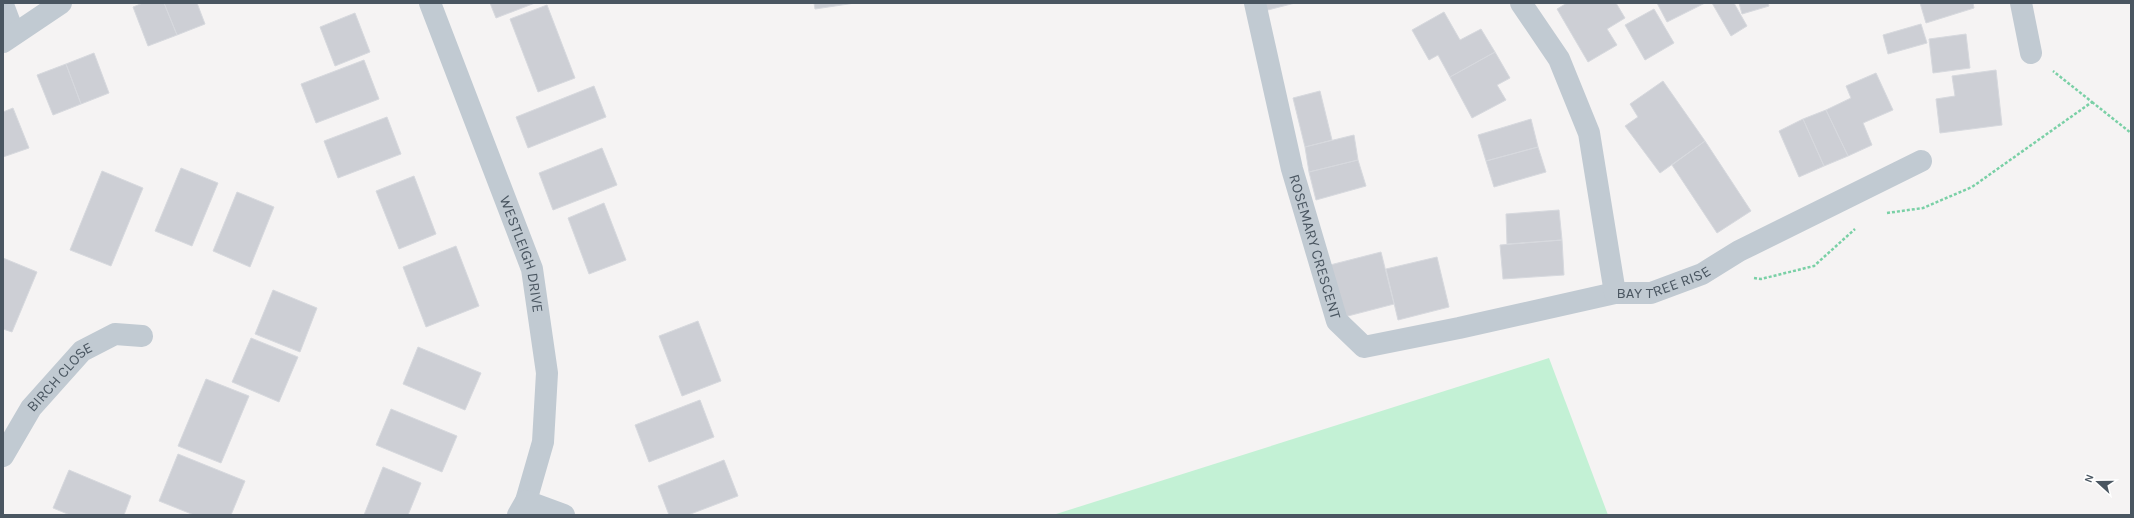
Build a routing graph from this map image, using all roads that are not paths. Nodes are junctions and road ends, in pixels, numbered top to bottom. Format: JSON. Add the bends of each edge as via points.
{"nodes":[{"id":1,"x":61,"y":3,"type":"edge"},
{"id":2,"x":430,"y":3,"type":"edge"},
{"id":3,"x":1255,"y":3,"type":"edge"},
{"id":4,"x":1522,"y":3,"type":"edge"},
{"id":5,"x":2021,"y":3,"type":"edge"},
{"id":6,"x":3,"y":5,"type":"edge"},
{"id":7,"x":8,"y":38,"type":"edge"},
{"id":8,"x":2032,"y":53,"type":"dead end"},
{"id":9,"x":1921,"y":161,"type":"dead end"},
{"id":10,"x":1615,"y":293,"type":"junction"},
{"id":11,"x":142,"y":336,"type":"dead end"},
{"id":12,"x":3,"y":456,"type":"edge"},
{"id":13,"x":522,"y":508,"type":"edge"},
{"id":14,"x":564,"y":515,"type":"edge"}],
"edges":[{"from":1,"to":7,"type":"street"},
{"from":2,"to":13,"type":"street","name":"WESTLEIGH DRIVE","via":[[532,269],[548,373],[543,442]]},
{"from":3,"to":10,"type":"street","name":"ROSEMARY CRESCENT","via":[[1292,168],[1337,321],[1364,347]]},
{"from":4,"to":10,"type":"street","name":"BAY TREE RISE","via":[[1559,59],[1590,133]]},
{"from":5,"to":8,"type":"street"},
{"from":6,"to":7,"type":"street"},
{"from":9,"to":10,"type":"street","name":"BAY TREE RISE","via":[[1739,251],[1702,274],[1651,293]]},
{"from":11,"to":12,"type":"street","name":"BIRCH CLOSE","via":[[115,334],[82,351],[31,408]]},
{"from":13,"to":14,"type":"street"}]}
